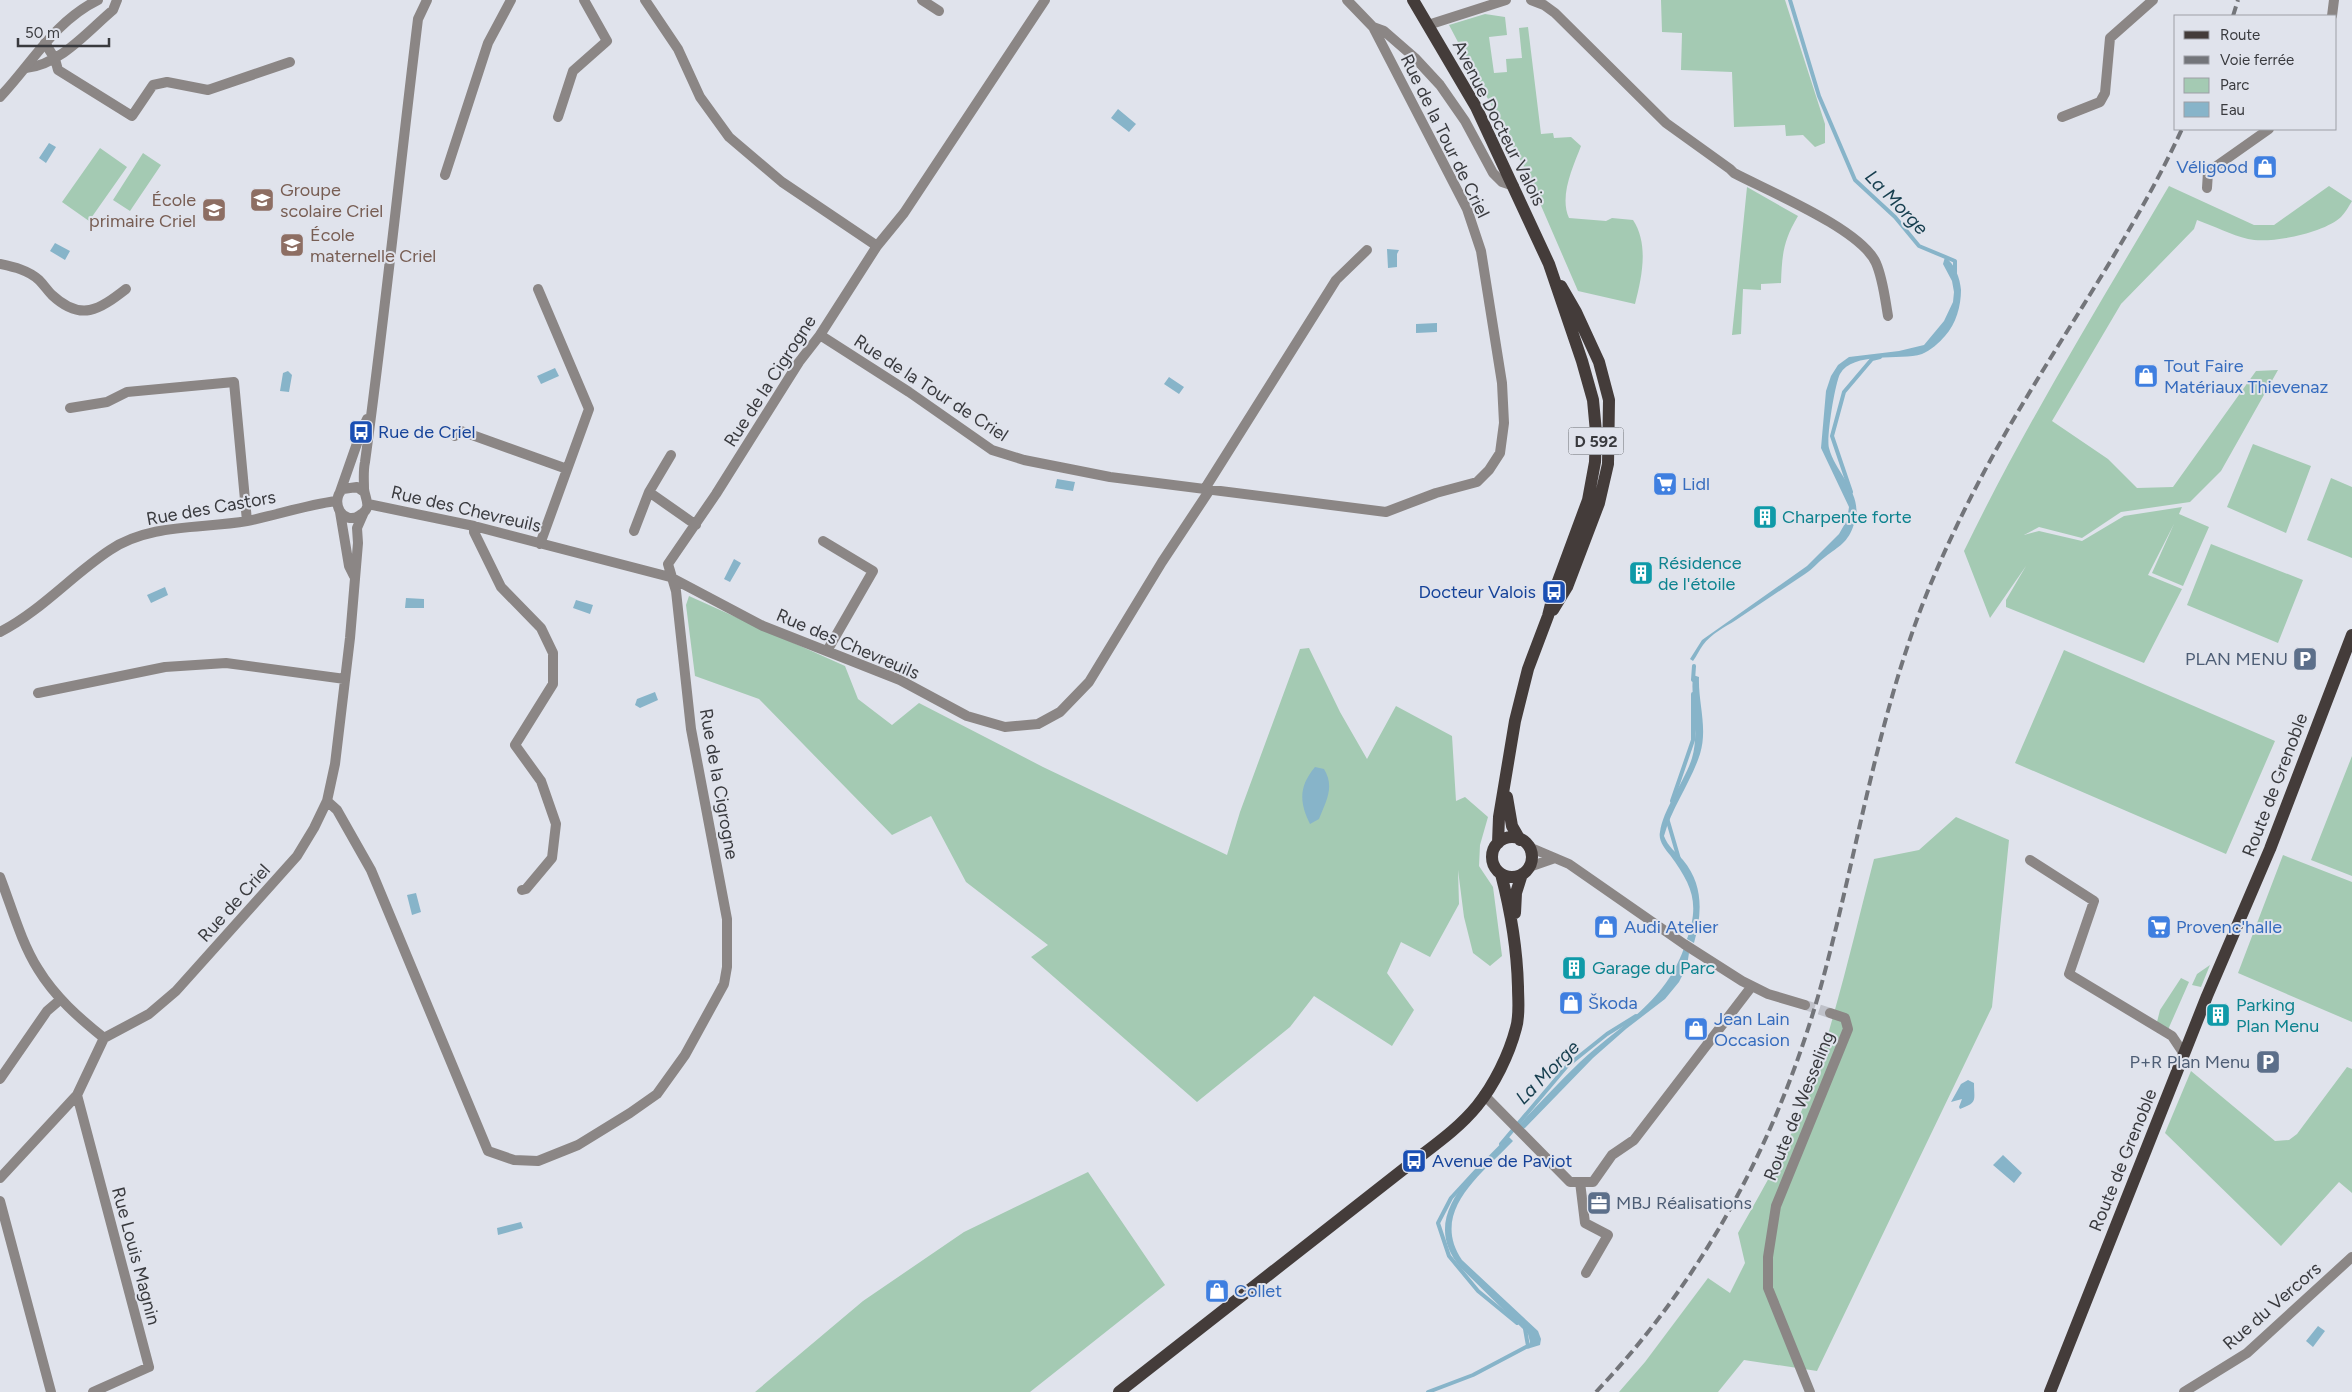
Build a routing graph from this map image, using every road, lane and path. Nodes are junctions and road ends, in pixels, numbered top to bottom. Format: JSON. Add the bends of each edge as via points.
{"nodes":[{"id":1,"x":98,"y":0,"type":"edge"},
{"id":2,"x":117,"y":0,"type":"edge"},
{"id":3,"x":427,"y":0,"type":"edge"},
{"id":4,"x":511,"y":0,"type":"edge"},
{"id":5,"x":584,"y":0,"type":"edge"},
{"id":6,"x":645,"y":0,"type":"edge"},
{"id":7,"x":922,"y":0,"type":"edge"},
{"id":8,"x":1045,"y":0,"type":"edge"},
{"id":9,"x":1347,"y":0,"type":"edge"},
{"id":10,"x":1413,"y":0,"type":"edge"},
{"id":11,"x":1506,"y":0,"type":"edge"},
{"id":12,"x":1531,"y":0,"type":"edge"},
{"id":13,"x":2153,"y":0,"type":"edge"},
{"id":14,"x":2334,"y":0,"type":"edge"},
{"id":15,"x":86,"y":2,"type":"edge"},
{"id":16,"x":939,"y":11,"type":"dead end"},
{"id":17,"x":2332,"y":15,"type":"edge"},
{"id":18,"x":1428,"y":25,"type":"junction"},
{"id":19,"x":1373,"y":27,"type":"junction"},
{"id":20,"x":44,"y":43,"type":"junction"},
{"id":21,"x":55,"y":59,"type":"junction"},
{"id":22,"x":290,"y":62,"type":"dead end"},
{"id":23,"x":26,"y":68,"type":"junction"},
{"id":24,"x":0,"y":97,"type":"edge"},
{"id":25,"x":558,"y":117,"type":"dead end"},
{"id":26,"x":2062,"y":117,"type":"dead end"},
{"id":27,"x":2268,"y":130,"type":"edge"},
{"id":28,"x":444,"y":175,"type":"dead end"},
{"id":29,"x":1514,"y":186,"type":"junction"},
{"id":30,"x":2207,"y":188,"type":"dead end"},
{"id":31,"x":877,"y":246,"type":"junction"},
{"id":32,"x":1367,"y":250,"type":"dead end"},
{"id":33,"x":0,"y":264,"type":"edge"},
{"id":34,"x":126,"y":288,"type":"dead end"},
{"id":35,"x":538,"y":289,"type":"dead end"},
{"id":36,"x":1888,"y":316,"type":"dead end"},
{"id":37,"x":820,"y":335,"type":"junction"},
{"id":38,"x":70,"y":408,"type":"dead end"},
{"id":39,"x":370,"y":414,"type":"junction"},
{"id":40,"x":456,"y":436,"type":"dead end"},
{"id":41,"x":671,"y":455,"type":"dead end"},
{"id":42,"x":567,"y":469,"type":"junction"},
{"id":43,"x":1207,"y":491,"type":"junction"},
{"id":44,"x":364,"y":492,"type":"junction"},
{"id":45,"x":650,"y":492,"type":"junction"},
{"id":46,"x":338,"y":497,"type":"junction"},
{"id":47,"x":366,"y":508,"type":"junction"},
{"id":48,"x":340,"y":512,"type":"junction"},
{"id":49,"x":247,"y":521,"type":"junction"},
{"id":50,"x":696,"y":525,"type":"junction"},
{"id":51,"x":474,"y":526,"type":"junction"},
{"id":52,"x":634,"y":531,"type":"dead end"},
{"id":53,"x":823,"y":541,"type":"dead end"},
{"id":54,"x":540,"y":544,"type":"junction"},
{"id":55,"x":354,"y":577,"type":"junction"},
{"id":56,"x":670,"y":577,"type":"junction"},
{"id":57,"x":0,"y":632,"type":"edge"},
{"id":58,"x":2352,"y":635,"type":"edge"},
{"id":59,"x":827,"y":651,"type":"junction"},
{"id":60,"x":345,"y":680,"type":"junction"},
{"id":61,"x":38,"y":693,"type":"dead end"},
{"id":62,"x":1505,"y":787,"type":"junction"},
{"id":63,"x":327,"y":801,"type":"junction"},
{"id":64,"x":1498,"y":843,"type":"junction"},
{"id":65,"x":1524,"y":843,"type":"junction"},
{"id":66,"x":1555,"y":858,"type":"junction"},
{"id":67,"x":2030,"y":860,"type":"dead end"},
{"id":68,"x":1525,"y":871,"type":"junction"},
{"id":69,"x":1501,"y":874,"type":"junction"},
{"id":70,"x":0,"y":877,"type":"edge"},
{"id":71,"x":522,"y":890,"type":"dead end"},
{"id":72,"x":1514,"y":930,"type":"junction"},
{"id":73,"x":1752,"y":986,"type":"junction"},
{"id":74,"x":61,"y":999,"type":"junction"},
{"id":75,"x":1805,"y":1005,"type":"tunnel mouth"},
{"id":76,"x":1830,"y":1013,"type":"tunnel mouth"},
{"id":77,"x":104,"y":1038,"type":"junction"},
{"id":78,"x":2184,"y":1054,"type":"junction"},
{"id":79,"x":1,"y":1077,"type":"edge"},
{"id":80,"x":77,"y":1095,"type":"junction"},
{"id":81,"x":1484,"y":1095,"type":"junction"},
{"id":82,"x":0,"y":1178,"type":"edge"},
{"id":83,"x":1580,"y":1182,"type":"junction"},
{"id":84,"x":0,"y":1201,"type":"edge"},
{"id":85,"x":2352,"y":1257,"type":"edge"},
{"id":86,"x":1586,"y":1273,"type":"dead end"},
{"id":87,"x":1123,"y":1391,"type":"edge"},
{"id":88,"x":51,"y":1392,"type":"edge"},
{"id":89,"x":93,"y":1392,"type":"edge"},
{"id":90,"x":1810,"y":1392,"type":"edge"},
{"id":91,"x":2050,"y":1392,"type":"edge"},
{"id":92,"x":2184,"y":1392,"type":"edge"}],
"edges":[{"from":1,"to":15,"type":"street"},
{"from":2,"to":21,"type":"street","via":[[113,10]]},
{"from":3,"to":39,"type":"street","via":[[418,19]]},
{"from":4,"to":28,"type":"street","via":[[488,43]]},
{"from":5,"to":25,"type":"street","via":[[607,41],[573,71]]},
{"from":6,"to":31,"type":"street","via":[[678,49],[700,97],[728,137],[782,182]]},
{"from":7,"to":16,"type":"street"},
{"from":8,"to":31,"type":"street","name":"Rue de la Cigrogne","via":[[904,214]]},
{"from":9,"to":19,"type":"street"},
{"from":10,"to":18,"type":"main road","name":"Avenue Docteur Valois","number":"D 592"},
{"from":11,"to":18,"type":"street"},
{"from":12,"to":36,"type":"street","via":[[1555,13],[1680,135],[1734,173],[1857,240],[1876,264]]},
{"from":13,"to":26,"type":"street","via":[[2110,38],[2105,92],[2100,102]]},
{"from":14,"to":17,"type":"street"},
{"from":15,"to":20,"type":"street"},
{"from":18,"to":29,"type":"main road","name":"Avenue Docteur Valois","number":"D 592","via":[[1476,107]]},
{"from":19,"to":29,"type":"street","via":[[1384,31],[1440,85],[1493,173],[1502,182]]},
{"from":19,"to":43,"type":"street","name":"Rue de la Tour de Criel","via":[[1467,209],[1481,251],[1502,383],[1504,423],[1500,454],[1476,482],[1386,512]]},
{"from":20,"to":21,"type":"street"},
{"from":20,"to":23,"type":"street"},
{"from":21,"to":22,"type":"street","via":[[58,70],[132,116],[153,85],[167,82],[208,90]]},
{"from":21,"to":23,"type":"street","via":[[39,67]]},
{"from":23,"to":24,"type":"street"},
{"from":27,"to":30,"type":"street","via":[[2208,172]]},
{"from":29,"to":62,"type":"main road","name":"Avenue Docteur Valois","number":"D 592","via":[[1599,362],[1609,400],[1608,464],[1599,503],[1567,587],[1548,616],[1528,669],[1515,721]]},
{"from":31,"to":37,"type":"street","name":"Rue de la Cigrogne"},
{"from":32,"to":43,"type":"street","via":[[1336,280]]},
{"from":33,"to":34,"type":"street","via":[[24,270],[65,305],[80,312],[107,304]]},
{"from":35,"to":42,"type":"street","via":[[589,409]]},
{"from":37,"to":43,"type":"street","name":"Rue de la Tour de Criel","via":[[1004,455],[1110,477]]},
{"from":37,"to":50,"type":"street","name":"Rue de la Cigrogne","via":[[799,362]]},
{"from":38,"to":49,"type":"street","via":[[107,402],[127,392],[234,382]]},
{"from":39,"to":44,"type":"street"},
{"from":39,"to":46,"type":"street"},
{"from":40,"to":42,"type":"street","via":[[461,431]]},
{"from":41,"to":45,"type":"street"},
{"from":42,"to":54,"type":"street"},
{"from":43,"to":59,"type":"street","name":"Rue des Chevreuils","via":[[1089,682],[1060,712],[1038,724],[1005,727],[966,716],[900,680]]},
{"from":44,"to":46,"type":"street","via":[[352,486]]},
{"from":44,"to":47,"type":"street"},
{"from":45,"to":50,"type":"street"},
{"from":45,"to":52,"type":"street"},
{"from":46,"to":48,"type":"street"},
{"from":46,"to":49,"type":"street","name":"Rue des Castors"},
{"from":47,"to":48,"type":"street","via":[[352,518]]},
{"from":47,"to":51,"type":"street","name":"Rue des Chevreuils"},
{"from":47,"to":55,"type":"street","name":"Rue de Criel","via":[[357,528]]},
{"from":48,"to":55,"type":"street","name":"Rue de Criel","via":[[349,566]]},
{"from":49,"to":57,"type":"street","name":"Rue des Castors","via":[[171,528],[111,549],[44,603]]},
{"from":50,"to":56,"type":"street","name":"Rue de la Cigrogne","via":[[668,564]]},
{"from":51,"to":54,"type":"street","name":"Rue des Chevreuils"},
{"from":51,"to":71,"type":"street","via":[[474,532],[502,587],[541,628],[553,653],[553,684],[515,745],[542,781],[556,824],[552,858]]},
{"from":53,"to":59,"type":"street","via":[[873,571]]},
{"from":54,"to":56,"type":"street","name":"Rue des Chevreuils"},
{"from":55,"to":60,"type":"street","name":"Rue de Criel"},
{"from":56,"to":59,"type":"street","name":"Rue des Chevreuils","via":[[764,626]]},
{"from":56,"to":63,"type":"street","name":"Rue de la Cigrogne","via":[[676,591],[691,729],[727,919],[727,967],[724,984],[685,1054],[657,1094],[630,1114],[578,1145],[538,1161],[514,1160],[488,1151],[371,870],[337,810]]},
{"from":58,"to":78,"type":"main road","name":"Route de Grenoble","via":[[2270,849]]},
{"from":60,"to":61,"type":"street","via":[[226,663],[165,667]]},
{"from":60,"to":63,"type":"street","name":"Rue de Criel"},
{"from":62,"to":64,"type":"main road","name":"Avenue Docteur Valois","number":"D 592"},
{"from":62,"to":65,"type":"main road","name":"Avenue Docteur Valois","number":"D 592","via":[[1512,826]]},
{"from":63,"to":77,"type":"street","name":"Rue de Criel","via":[[298,856],[176,992],[149,1014]]},
{"from":64,"to":65,"type":"main road","via":[[1509,838]]},
{"from":64,"to":69,"type":"main road","via":[[1492,857],[1494,867]]},
{"from":65,"to":66,"type":"street"},
{"from":65,"to":68,"type":"main road","via":[[1531,854]]},
{"from":66,"to":68,"type":"street"},
{"from":66,"to":73,"type":"street","via":[[1569,864],[1684,944]]},
{"from":67,"to":78,"type":"street","via":[[2094,901],[2069,974],[2172,1036]]},
{"from":68,"to":69,"type":"main road","via":[[1515,877]]},
{"from":68,"to":72,"type":"main road","via":[[1516,893]]},
{"from":69,"to":72,"type":"main road"},
{"from":70,"to":74,"type":"street","via":[[37,968]]},
{"from":72,"to":81,"type":"main road","via":[[1516,1028],[1508,1051]]},
{"from":73,"to":75,"type":"street"},
{"from":73,"to":83,"type":"street","via":[[1634,1140],[1612,1156],[1593,1182]]},
{"from":74,"to":77,"type":"street"},
{"from":74,"to":79,"type":"street","via":[[47,1011]]},
{"from":76,"to":90,"type":"street","name":"Route de Wesseling","via":[[1845,1018],[1848,1029],[1776,1206],[1768,1257],[1768,1288]]},
{"from":77,"to":80,"type":"street"},
{"from":78,"to":91,"type":"main road","name":"Route de Grenoble"},
{"from":80,"to":82,"type":"street"},
{"from":80,"to":89,"type":"street","name":"Rue Louis Magnin","via":[[149,1366]]},
{"from":81,"to":83,"type":"street","via":[[1570,1182]]},
{"from":81,"to":87,"type":"main road","via":[[1454,1129]]},
{"from":83,"to":86,"type":"street","via":[[1584,1222],[1608,1235]]},
{"from":84,"to":88,"type":"street"},
{"from":85,"to":92,"type":"street","name":"Rue du Vercors","via":[[2247,1353]]}]}
